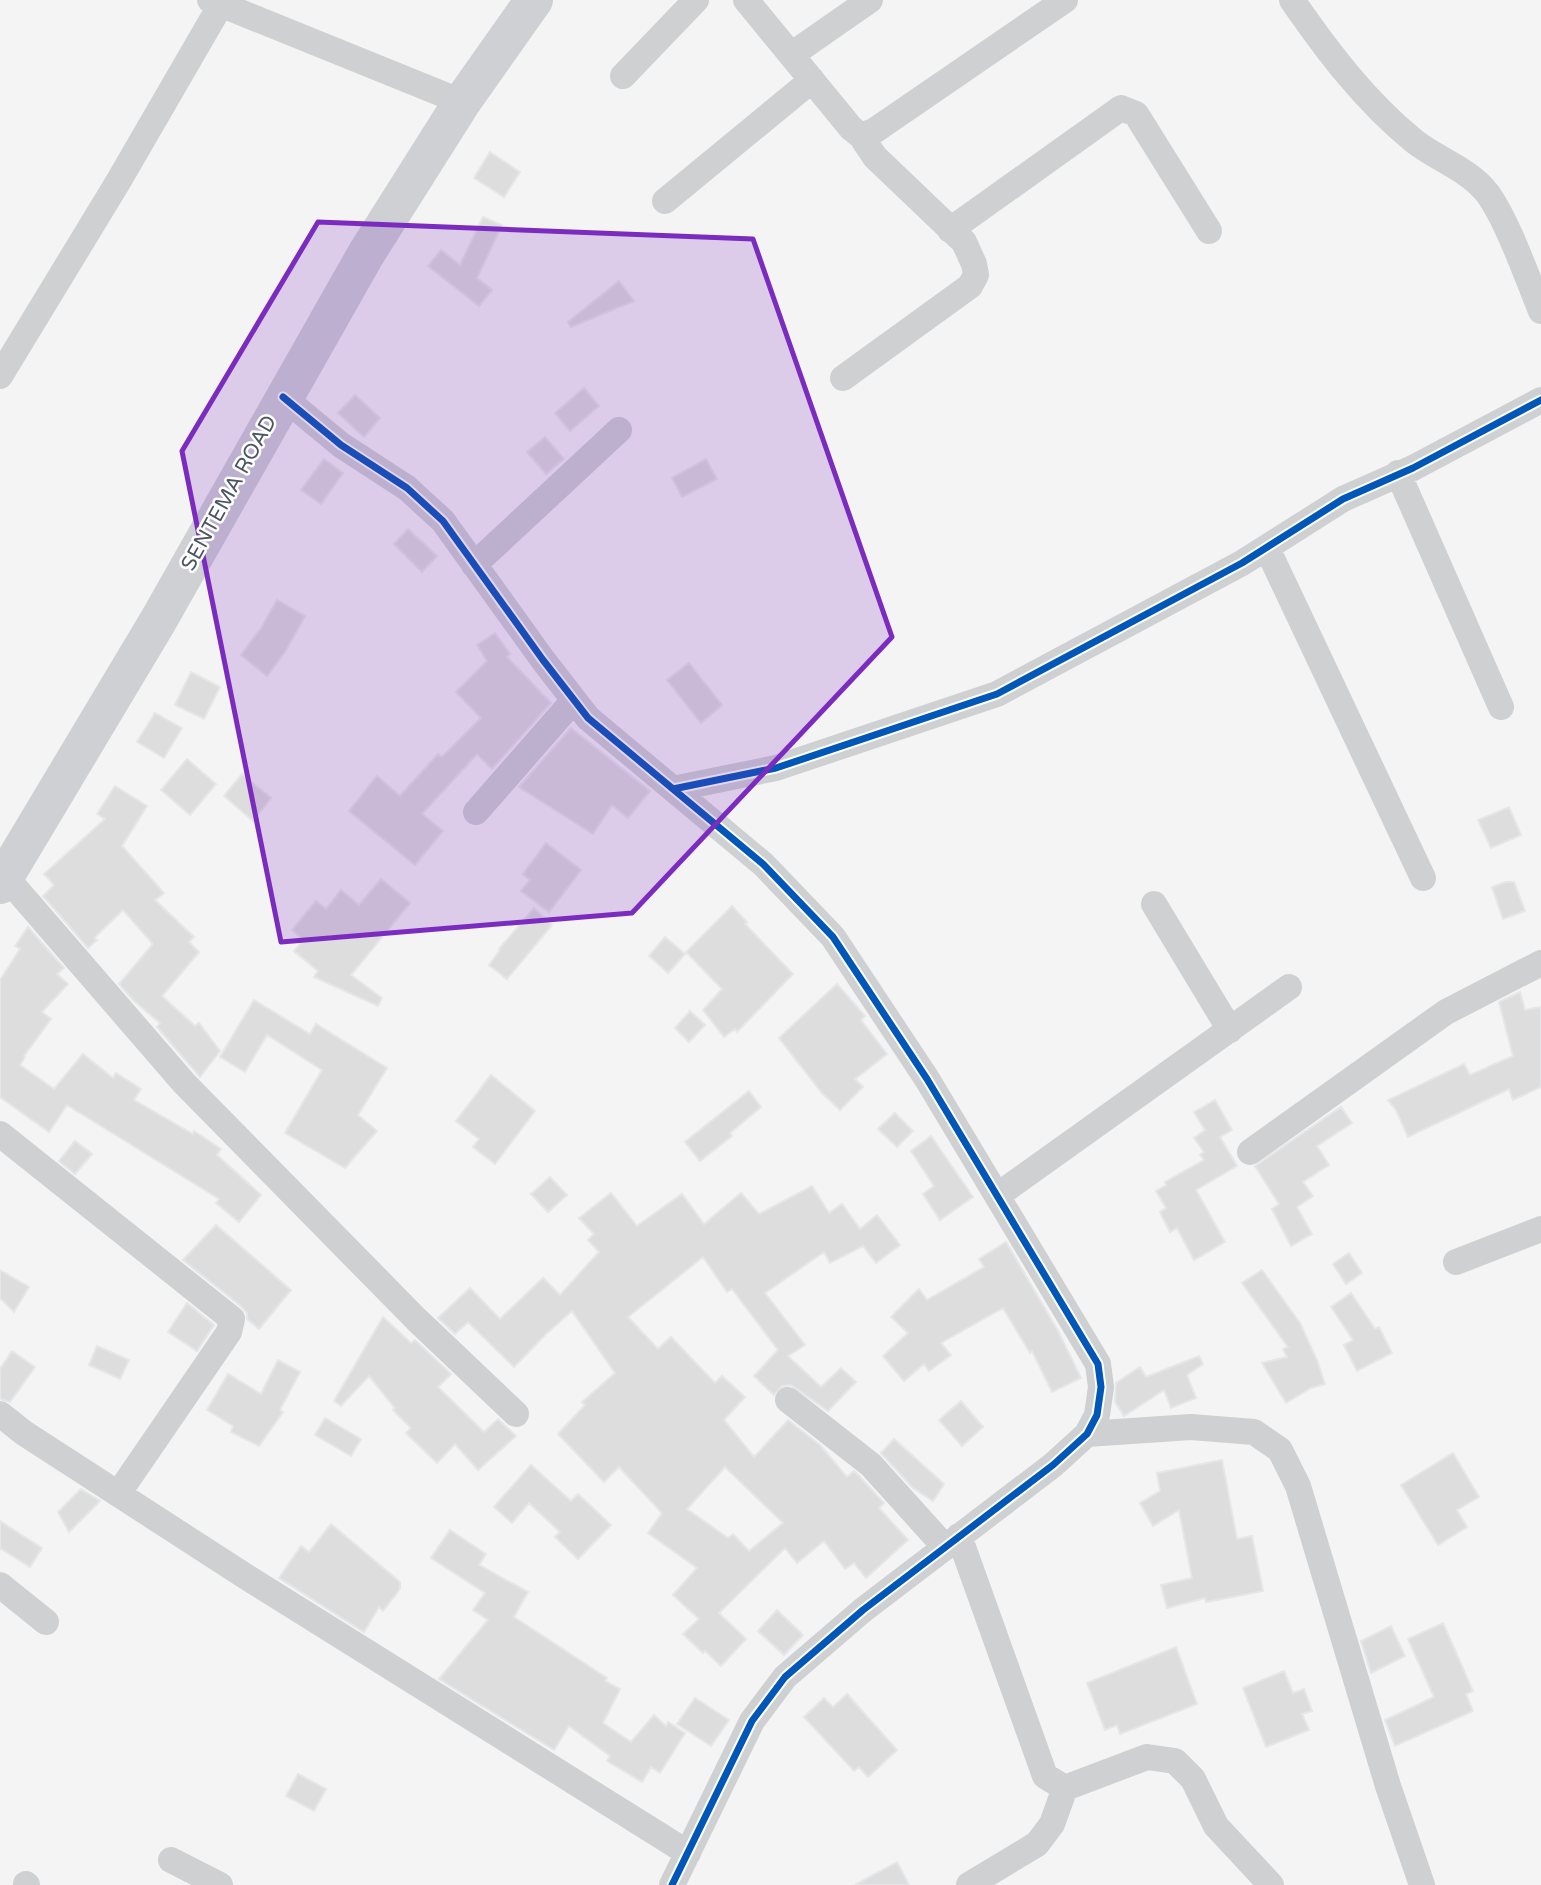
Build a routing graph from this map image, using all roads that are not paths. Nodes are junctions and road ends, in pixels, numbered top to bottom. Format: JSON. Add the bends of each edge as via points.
{"nodes":[{"id":1,"x":534,"y":0,"type":"edge"},
{"id":2,"x":696,"y":0,"type":"edge"},
{"id":3,"x":746,"y":0,"type":"edge"},
{"id":4,"x":870,"y":0,"type":"edge"},
{"id":5,"x":1065,"y":0,"type":"edge"},
{"id":6,"x":1292,"y":0,"type":"edge"},
{"id":7,"x":215,"y":3,"type":"edge"},
{"id":8,"x":791,"y":55,"type":"junction"},
{"id":9,"x":623,"y":76,"type":"dead end"},
{"id":10,"x":812,"y":80,"type":"junction"},
{"id":11,"x":462,"y":102,"type":"junction"},
{"id":12,"x":861,"y":136,"type":"junction"},
{"id":13,"x":665,"y":201,"type":"dead end"},
{"id":14,"x":950,"y":230,"type":"junction"},
{"id":15,"x":1209,"y":231,"type":"dead end"},
{"id":16,"x":1541,"y":311,"type":"edge"},
{"id":17,"x":0,"y":376,"type":"edge"},
{"id":18,"x":843,"y":378,"type":"dead end"},
{"id":19,"x":283,"y":397,"type":"junction"},
{"id":20,"x":1541,"y":400,"type":"edge"},
{"id":21,"x":619,"y":430,"type":"dead end"},
{"id":22,"x":1398,"y":473,"type":"junction"},
{"id":23,"x":1267,"y":548,"type":"junction"},
{"id":24,"x":474,"y":565,"type":"junction"},
{"id":25,"x":574,"y":700,"type":"junction"},
{"id":26,"x":1501,"y":707,"type":"dead end"},
{"id":27,"x":673,"y":789,"type":"junction"},
{"id":28,"x":476,"y":812,"type":"dead end"},
{"id":29,"x":1423,"y":878,"type":"dead end"},
{"id":30,"x":3,"y":881,"type":"edge"},
{"id":31,"x":1154,"y":904,"type":"dead end"},
{"id":32,"x":1541,"y":963,"type":"edge"},
{"id":33,"x":1289,"y":987,"type":"dead end"},
{"id":34,"x":1230,"y":1030,"type":"junction"},
{"id":35,"x":0,"y":1134,"type":"edge"},
{"id":36,"x":1250,"y":1152,"type":"dead end"},
{"id":37,"x":998,"y":1195,"type":"junction"},
{"id":38,"x":1541,"y":1229,"type":"edge"},
{"id":39,"x":1456,"y":1262,"type":"dead end"},
{"id":40,"x":788,"y":1400,"type":"dead end"},
{"id":41,"x":0,"y":1414,"type":"edge"},
{"id":42,"x":516,"y":1415,"type":"dead end"},
{"id":43,"x":1087,"y":1434,"type":"junction"},
{"id":44,"x":118,"y":1494,"type":"junction"},
{"id":45,"x":952,"y":1542,"type":"junction"},
{"id":46,"x":0,"y":1585,"type":"edge"},
{"id":47,"x":46,"y":1622,"type":"dead end"},
{"id":48,"x":1065,"y":1788,"type":"junction"},
{"id":49,"x":688,"y":1853,"type":"junction"},
{"id":50,"x":171,"y":1860,"type":"dead end"},
{"id":51,"x":220,"y":1885,"type":"edge"},
{"id":52,"x":672,"y":1885,"type":"edge"},
{"id":53,"x":969,"y":1885,"type":"edge"},
{"id":54,"x":1271,"y":1885,"type":"edge"},
{"id":55,"x":1422,"y":1885,"type":"edge"}],
"edges":[{"from":1,"to":11,"type":"main road","name":"SENTEMA ROAD"},
{"from":2,"to":9,"type":"street"},
{"from":3,"to":8,"type":"street"},
{"from":4,"to":8,"type":"street"},
{"from":5,"to":12,"type":"street"},
{"from":6,"to":16,"type":"street","via":[[1370,102],[1416,143],[1472,177],[1488,195]]},
{"from":7,"to":11,"type":"street"},
{"from":7,"to":17,"type":"street","via":[[118,182]]},
{"from":8,"to":10,"type":"street"},
{"from":10,"to":12,"type":"street"},
{"from":10,"to":13,"type":"street"},
{"from":11,"to":19,"type":"main road","name":"SENTEMA ROAD"},
{"from":12,"to":14,"type":"street","via":[[875,157]]},
{"from":14,"to":15,"type":"street","via":[[1121,108],[1136,114]]},
{"from":14,"to":18,"type":"street","via":[[964,242],[974,264],[976,275],[970,286]]},
{"from":19,"to":24,"type":"street","via":[[341,445],[426,504]]},
{"from":19,"to":30,"type":"main road","name":"SENTEMA ROAD","via":[[158,621]]},
{"from":20,"to":22,"type":"street"},
{"from":21,"to":24,"type":"street"},
{"from":22,"to":23,"type":"street","via":[[1343,499]]},
{"from":22,"to":26,"type":"street"},
{"from":23,"to":27,"type":"street","via":[[997,694],[776,768]]},
{"from":23,"to":29,"type":"street"},
{"from":24,"to":25,"type":"street"},
{"from":25,"to":27,"type":"street","via":[[588,718]]},
{"from":25,"to":28,"type":"street"},
{"from":27,"to":37,"type":"street","via":[[763,864],[833,937]]},
{"from":30,"to":42,"type":"street","via":[[184,1083]]},
{"from":31,"to":34,"type":"street"},
{"from":32,"to":36,"type":"street","via":[[1446,1012]]},
{"from":33,"to":34,"type":"street"},
{"from":34,"to":37,"type":"street"},
{"from":35,"to":44,"type":"street","via":[[232,1320],[229,1332]]},
{"from":37,"to":43,"type":"street","via":[[1098,1364],[1097,1415]]},
{"from":38,"to":39,"type":"street"},
{"from":40,"to":45,"type":"street","via":[[871,1465]]},
{"from":41,"to":44,"type":"street"},
{"from":43,"to":45,"type":"street"},
{"from":43,"to":55,"type":"street","via":[[1191,1427],[1254,1432],[1280,1450],[1298,1486]]},
{"from":44,"to":49,"type":"street"},
{"from":45,"to":48,"type":"street","via":[[1045,1776]]},
{"from":45,"to":49,"type":"street","via":[[785,1677],[752,1721]]},
{"from":46,"to":47,"type":"street"},
{"from":48,"to":53,"type":"street","via":[[1052,1824],[1037,1844]]},
{"from":48,"to":54,"type":"street","via":[[1147,1757],[1175,1761],[1193,1780],[1216,1826]]},
{"from":49,"to":52,"type":"street"},
{"from":50,"to":51,"type":"street"}]}
